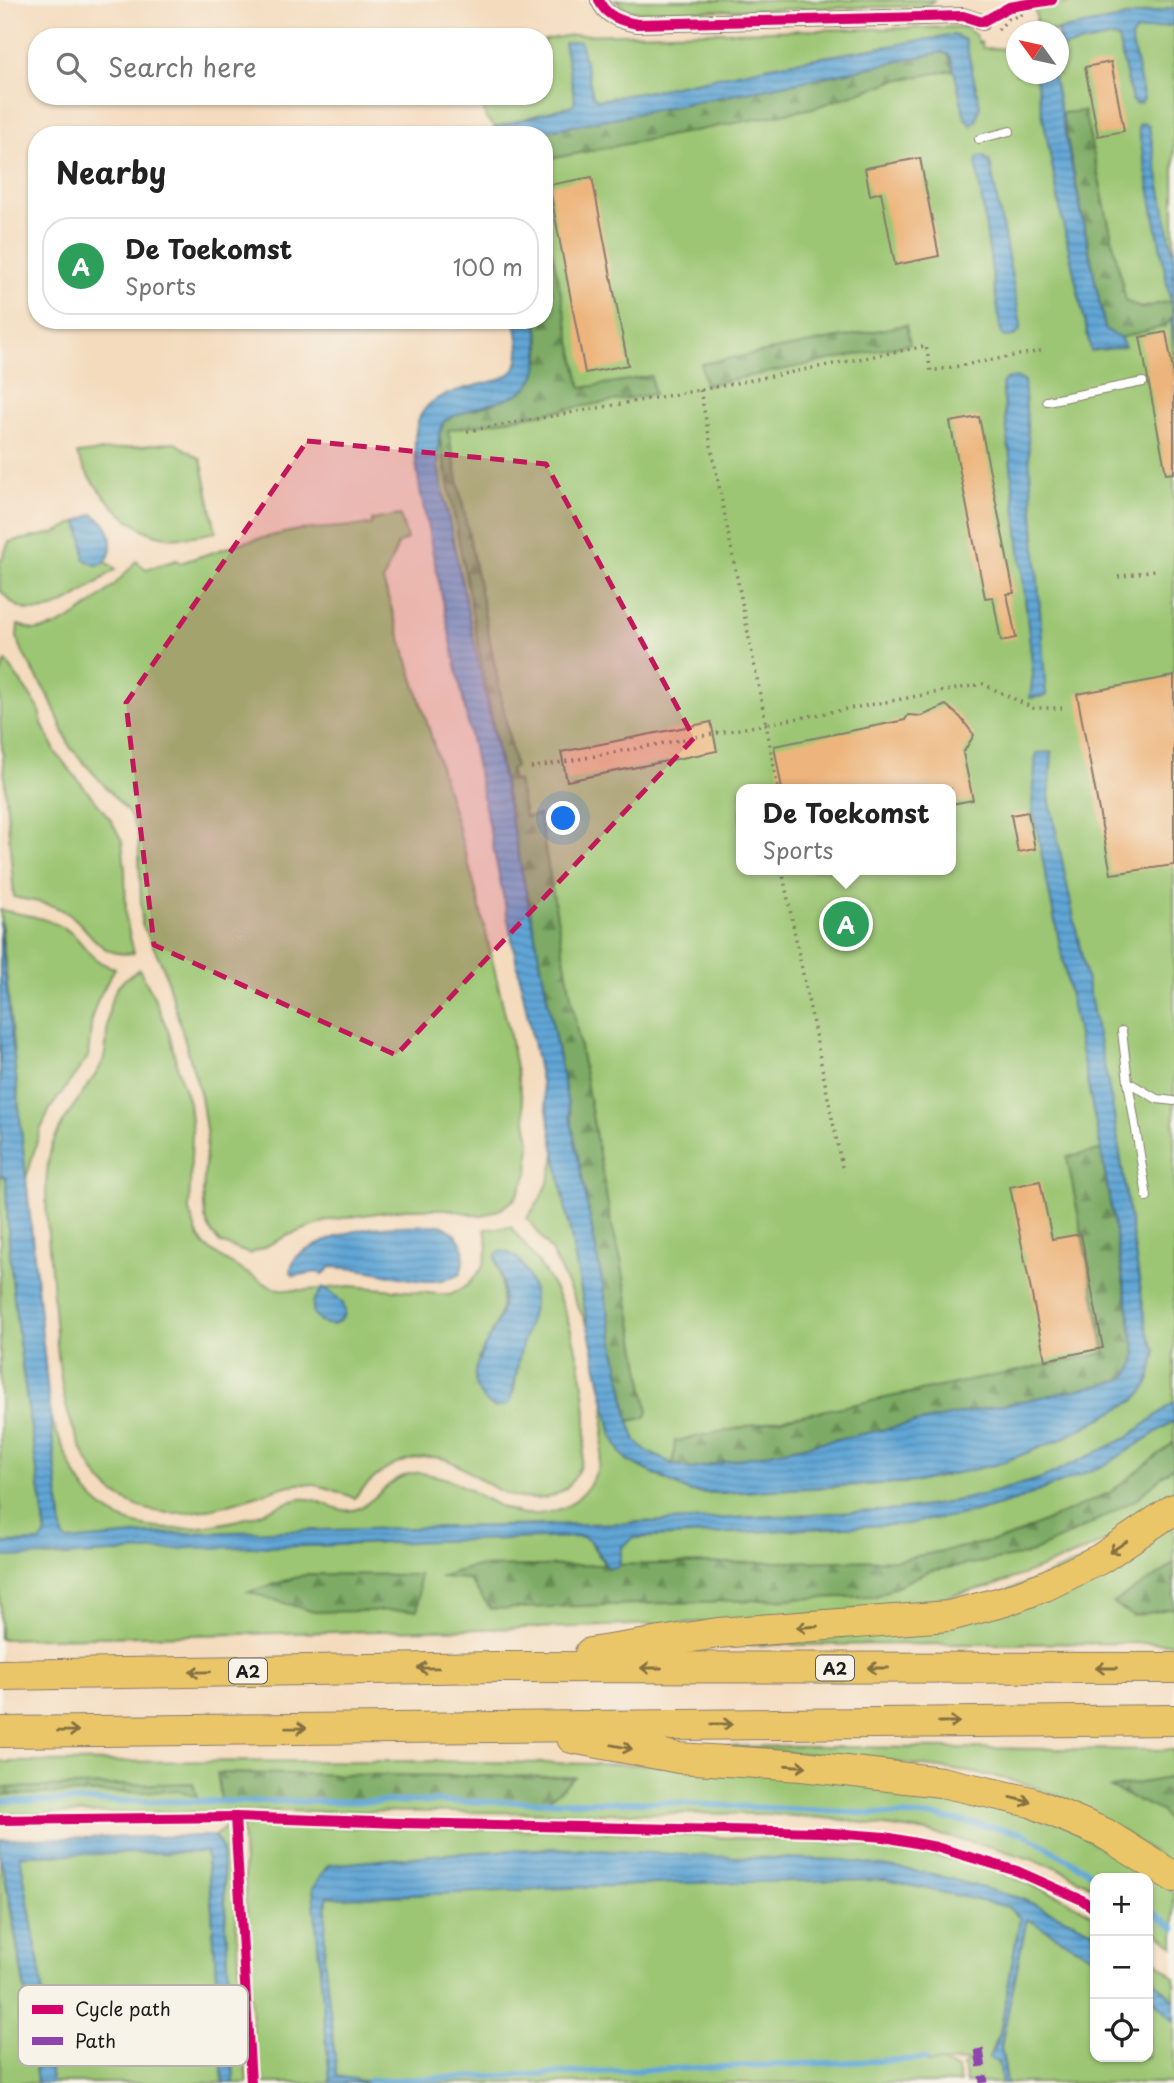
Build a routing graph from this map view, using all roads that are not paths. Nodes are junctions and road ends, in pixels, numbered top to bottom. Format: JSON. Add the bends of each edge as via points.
{"nodes":[{"id":1,"x":599,"y":0,"type":"edge"},
{"id":2,"x":988,"y":28,"type":"road end"},
{"id":3,"x":1010,"y":131,"type":"dead end"},
{"id":4,"x":979,"y":139,"type":"dead end"},
{"id":5,"x":1143,"y":382,"type":"dead end"},
{"id":6,"x":1047,"y":401,"type":"dead end"},
{"id":7,"x":1122,"y":1031,"type":"dead end"},
{"id":8,"x":1128,"y":1082,"type":"junction"},
{"id":9,"x":1174,"y":1101,"type":"edge"},
{"id":10,"x":1147,"y":1197,"type":"dead end"},
{"id":11,"x":1174,"y":1509,"type":"edge"},
{"id":12,"x":496,"y":1667,"type":"junction"},
{"id":13,"x":1174,"y":1668,"type":"edge"},
{"id":14,"x":0,"y":1675,"type":"edge"},
{"id":15,"x":1174,"y":1720,"type":"edge"},
{"id":16,"x":507,"y":1725,"type":"junction"},
{"id":17,"x":0,"y":1731,"type":"edge"},
{"id":18,"x":1174,"y":1877,"type":"edge"}],
"edges":[{"from":1,"to":2,"type":"street","via":[[617,20],[637,24],[963,16]]},
{"from":3,"to":4,"type":"lane"},
{"from":5,"to":6,"type":"lane"},
{"from":7,"to":8,"type":"lane"},
{"from":8,"to":9,"type":"lane","via":[[1157,1099]]},
{"from":8,"to":10,"type":"lane"},
{"from":11,"to":12,"type":"highway","number":"A2","one_way":true,"via":[[1100,1559],[1045,1586],[949,1616],[718,1633]]},
{"from":13,"to":12,"type":"highway","number":"A2","one_way":true},
{"from":12,"to":14,"type":"highway","number":"A2","one_way":true},
{"from":16,"to":15,"type":"highway","one_way":true},
{"from":17,"to":16,"type":"highway","one_way":true},
{"from":16,"to":18,"type":"highway","one_way":true,"via":[[679,1758],[802,1766],[941,1782],[992,1793],[1031,1802],[1104,1833]]}]}
